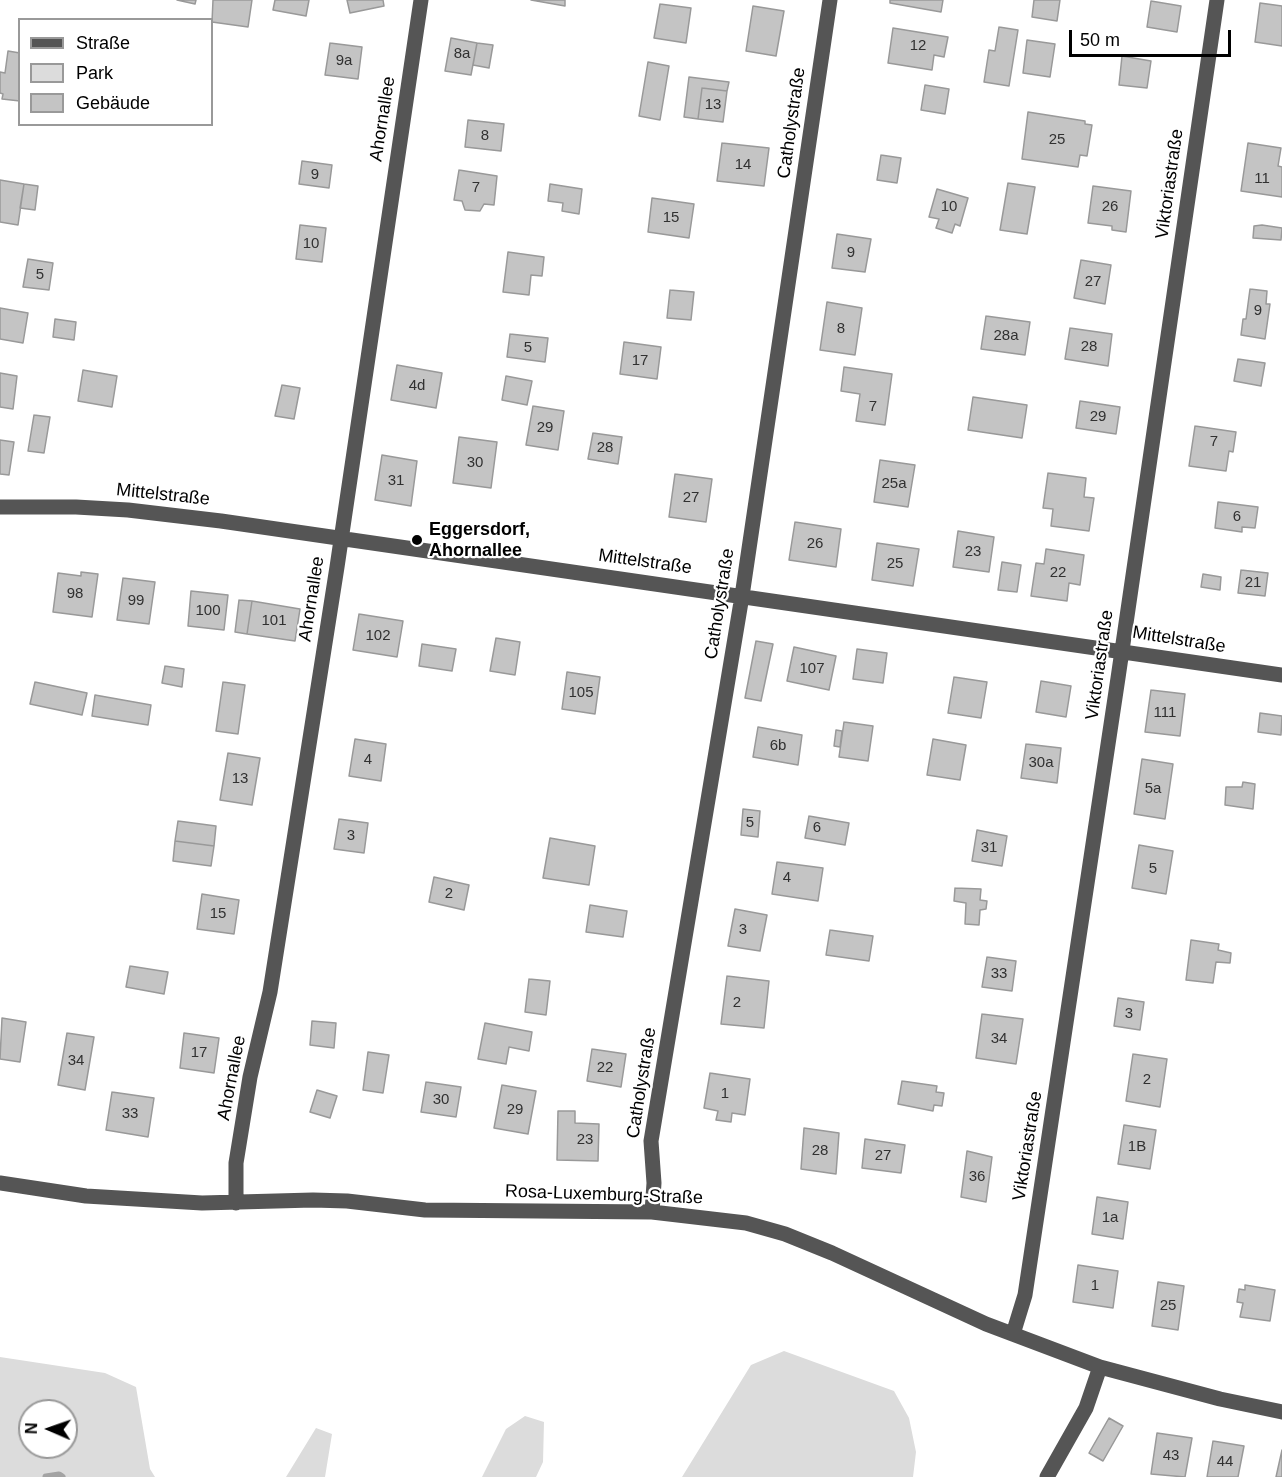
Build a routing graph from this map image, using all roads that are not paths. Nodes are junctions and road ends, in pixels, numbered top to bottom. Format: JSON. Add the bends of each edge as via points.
{"nodes":[{"id":1,"x":421,"y":0,"type":"edge"},
{"id":2,"x":830,"y":0,"type":"edge"},
{"id":3,"x":1217,"y":0,"type":"edge"},
{"id":4,"x":0,"y":507,"type":"edge"},
{"id":5,"x":341,"y":538,"type":"junction"},
{"id":6,"x":742,"y":596,"type":"junction"},
{"id":7,"x":1122,"y":651,"type":"junction"},
{"id":8,"x":1282,"y":675,"type":"edge"},
{"id":9,"x":0,"y":1183,"type":"edge"},
{"id":10,"x":236,"y":1203,"type":"junction"},
{"id":11,"x":652,"y":1212,"type":"junction"},
{"id":12,"x":1014,"y":1334,"type":"junction"},
{"id":13,"x":1100,"y":1367,"type":"junction"},
{"id":14,"x":1282,"y":1412,"type":"edge"},
{"id":15,"x":1047,"y":1477,"type":"edge"}],
"edges":[{"from":1,"to":5,"type":"street","name":"Ahornallee"},
{"from":2,"to":6,"type":"street","name":"Catholystraße"},
{"from":3,"to":7,"type":"street","name":"Viktoriastraße"},
{"from":4,"to":5,"type":"street","name":"Mittelstraße","via":[[128,510]]},
{"from":5,"to":6,"type":"street","name":"Mittelstraße"},
{"from":5,"to":10,"type":"street","name":"Ahornallee","via":[[270,992],[250,1077],[236,1163]]},
{"from":6,"to":7,"type":"street","name":"Mittelstraße"},
{"from":6,"to":11,"type":"street","name":"Catholystraße","via":[[651,1141]]},
{"from":7,"to":8,"type":"street","name":"Mittelstraße"},
{"from":7,"to":12,"type":"street","name":"Viktoriastraße","via":[[1025,1295]]},
{"from":9,"to":10,"type":"street","name":"Rosa-Luxemburg-Straße","via":[[86,1196]]},
{"from":10,"to":11,"type":"street","name":"Rosa-Luxemburg-Straße","via":[[313,1200],[425,1210]]},
{"from":11,"to":12,"type":"street","name":"Rosa-Luxemburg-Straße","via":[[746,1222],[785,1234]]},
{"from":12,"to":13,"type":"street","name":"Rosa-Luxemburg-Straße"},
{"from":13,"to":14,"type":"street","name":"Rosa-Luxemburg-Straße"},
{"from":13,"to":15,"type":"street","via":[[1086,1408]]}]}
